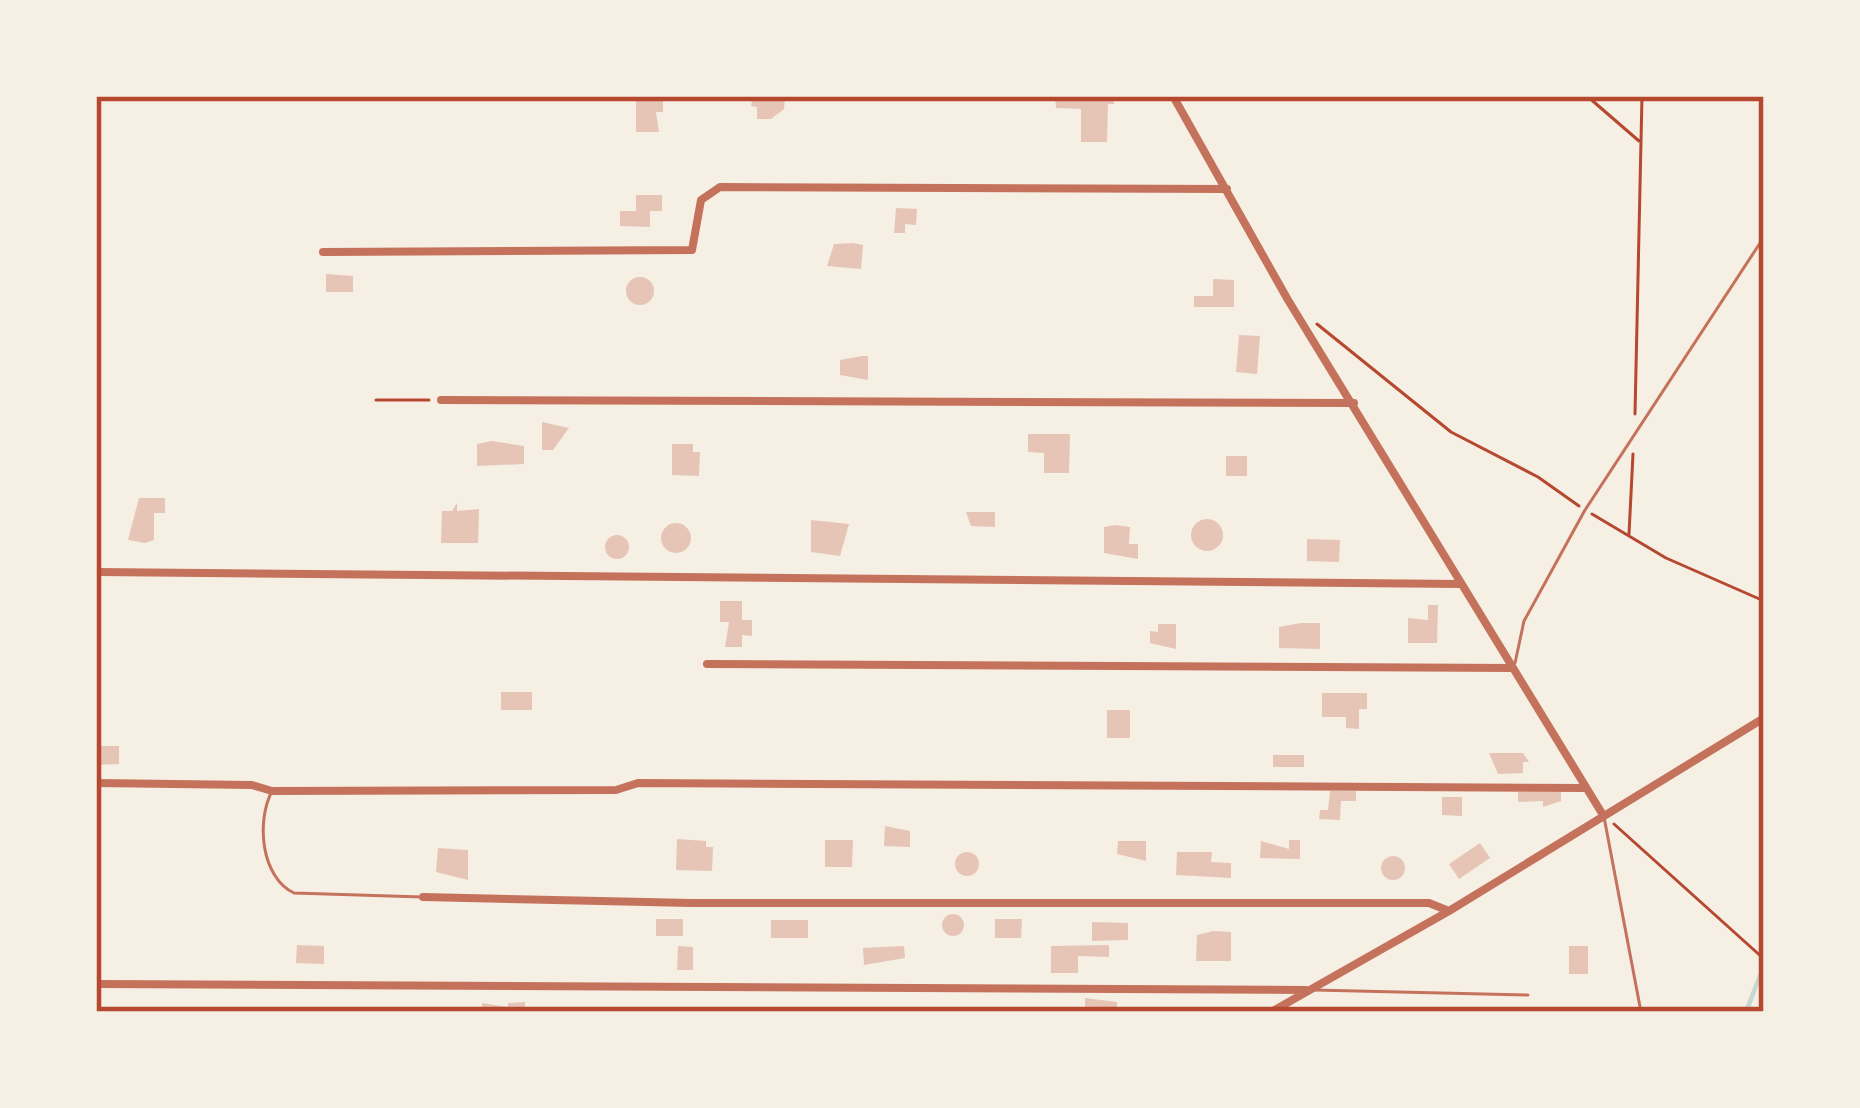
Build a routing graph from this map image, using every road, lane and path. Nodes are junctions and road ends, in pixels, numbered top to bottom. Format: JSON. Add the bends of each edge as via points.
{"nodes":[{"id":1,"x":1173,"y":96,"type":"edge"},
{"id":2,"x":1587,"y":96,"type":"edge"},
{"id":3,"x":1642,"y":96,"type":"edge"},
{"id":4,"x":1641,"y":142,"type":"junction"},
{"id":5,"x":1227,"y":189,"type":"junction"},
{"id":6,"x":1764,"y":237,"type":"edge"},
{"id":7,"x":323,"y":253,"type":"dead end"},
{"id":8,"x":1288,"y":300,"type":"junction"},
{"id":9,"x":376,"y":400,"type":"dead end"},
{"id":10,"x":441,"y":400,"type":"joint"},
{"id":11,"x":1354,"y":404,"type":"junction"},
{"id":12,"x":1634,"y":432,"type":"junction"},
{"id":13,"x":1585,"y":510,"type":"junction"},
{"id":14,"x":1629,"y":536,"type":"junction"},
{"id":15,"x":96,"y":572,"type":"edge"},
{"id":16,"x":1461,"y":584,"type":"junction"},
{"id":17,"x":1764,"y":601,"type":"edge"},
{"id":18,"x":707,"y":664,"type":"dead end"},
{"id":19,"x":1514,"y":668,"type":"junction"},
{"id":20,"x":1764,"y":718,"type":"edge"},
{"id":21,"x":96,"y":783,"type":"edge"},
{"id":22,"x":1586,"y":788,"type":"junction"},
{"id":23,"x":272,"y":791,"type":"junction"},
{"id":24,"x":1604,"y":815,"type":"junction"},
{"id":25,"x":423,"y":897,"type":"joint"},
{"id":26,"x":1449,"y":911,"type":"junction"},
{"id":27,"x":1764,"y":959,"type":"edge"},
{"id":28,"x":96,"y":984,"type":"edge"},
{"id":29,"x":1306,"y":990,"type":"junction"},
{"id":30,"x":1528,"y":995,"type":"dead end"},
{"id":31,"x":1271,"y":1012,"type":"edge"},
{"id":32,"x":1642,"y":1012,"type":"edge"}],
"edges":[{"from":1,"to":5,"type":"street"},
{"from":2,"to":4,"type":"path"},
{"from":3,"to":4,"type":"path"},
{"from":4,"to":12,"type":"path"},
{"from":5,"to":7,"type":"street","via":[[720,188],[701,200],[692,250]]},
{"from":5,"to":8,"type":"street"},
{"from":6,"to":12,"type":"lane"},
{"from":8,"to":11,"type":"street"},
{"from":8,"to":13,"type":"path","via":[[1450,432]]},
{"from":9,"to":10,"type":"path"},
{"from":10,"to":11,"type":"street"},
{"from":11,"to":16,"type":"street"},
{"from":12,"to":13,"type":"lane"},
{"from":12,"to":14,"type":"path"},
{"from":13,"to":14,"type":"path"},
{"from":13,"to":19,"type":"lane","via":[[1524,621]]},
{"from":14,"to":17,"type":"path"},
{"from":15,"to":16,"type":"street"},
{"from":16,"to":19,"type":"street"},
{"from":18,"to":19,"type":"street"},
{"from":19,"to":22,"type":"street"},
{"from":20,"to":24,"type":"street"},
{"from":21,"to":23,"type":"street"},
{"from":22,"to":23,"type":"street","via":[[638,783],[616,790]]},
{"from":22,"to":24,"type":"street"},
{"from":23,"to":25,"type":"lane","via":[[263,838],[283,888]]},
{"from":24,"to":26,"type":"street"},
{"from":24,"to":27,"type":"path"},
{"from":24,"to":32,"type":"lane"},
{"from":25,"to":26,"type":"street","via":[[1429,903]]},
{"from":26,"to":29,"type":"street"},
{"from":28,"to":29,"type":"street"},
{"from":29,"to":30,"type":"lane"},
{"from":29,"to":31,"type":"street"}]}
